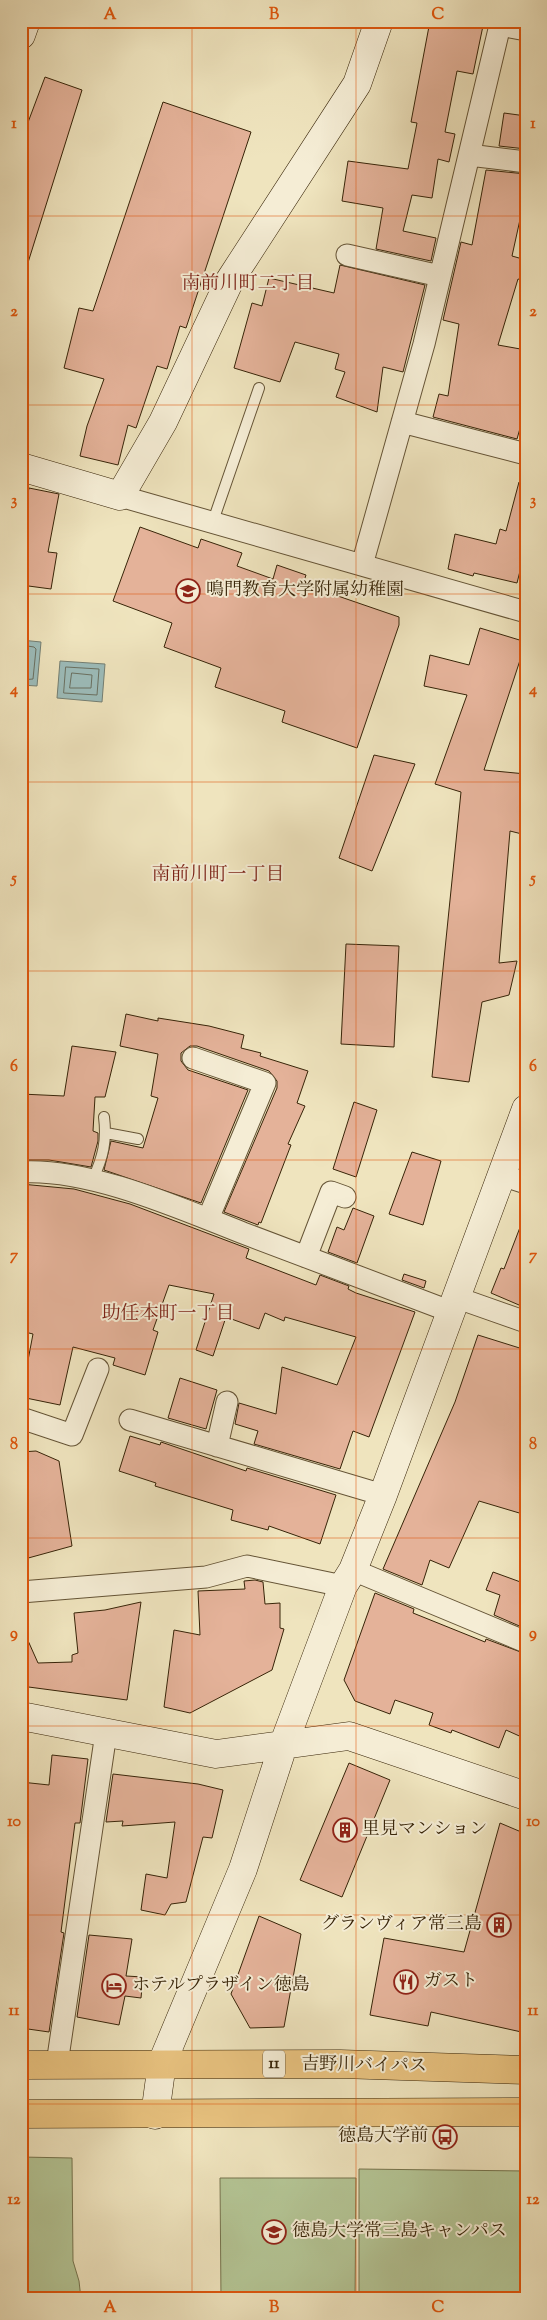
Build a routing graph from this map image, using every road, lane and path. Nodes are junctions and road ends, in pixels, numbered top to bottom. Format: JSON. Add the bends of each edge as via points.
{"nodes":[{"id":1,"x":26,"y":21,"type":"edge"},
{"id":2,"x":380,"y":21,"type":"edge"},
{"id":3,"x":500,"y":23,"type":"edge"},
{"id":4,"x":526,"y":30,"type":"edge"},
{"id":5,"x":21,"y":35,"type":"edge"},
{"id":6,"x":469,"y":155,"type":"junction"},
{"id":7,"x":526,"y":162,"type":"edge"},
{"id":8,"x":347,"y":255,"type":"dead end"},
{"id":9,"x":440,"y":276,"type":"junction"},
{"id":10,"x":259,"y":388,"type":"dead end"},
{"id":11,"x":402,"y":422,"type":"junction"},
{"id":12,"x":526,"y":454,"type":"edge"},
{"id":13,"x":21,"y":467,"type":"edge"},
{"id":14,"x":120,"y":496,"type":"junction"},
{"id":15,"x":212,"y":524,"type":"junction"},
{"id":16,"x":362,"y":565,"type":"junction"},
{"id":17,"x":526,"y":612,"type":"edge"},
{"id":18,"x":193,"y":1058,"type":"dead end"},
{"id":19,"x":526,"y":1109,"type":"edge"},
{"id":20,"x":104,"y":1117,"type":"dead end"},
{"id":21,"x":106,"y":1132,"type":"junction"},
{"id":22,"x":138,"y":1138,"type":"dead end"},
{"id":23,"x":21,"y":1172,"type":"edge"},
{"id":24,"x":93,"y":1179,"type":"junction"},
{"id":25,"x":513,"y":1179,"type":"edge"},
{"id":26,"x":345,"y":1196,"type":"dead end"},
{"id":27,"x":208,"y":1219,"type":"junction"},
{"id":28,"x":306,"y":1257,"type":"junction"},
{"id":29,"x":452,"y":1304,"type":"junction"},
{"id":30,"x":526,"y":1322,"type":"edge"},
{"id":31,"x":98,"y":1369,"type":"dead end"},
{"id":32,"x":227,"y":1402,"type":"dead end"},
{"id":33,"x":21,"y":1418,"type":"edge"},
{"id":34,"x":130,"y":1420,"type":"dead end"},
{"id":35,"x":217,"y":1446,"type":"junction"},
{"id":36,"x":383,"y":1495,"type":"junction"},
{"id":37,"x":348,"y":1578,"type":"junction"},
{"id":38,"x":21,"y":1592,"type":"edge"},
{"id":39,"x":526,"y":1642,"type":"edge"},
{"id":40,"x":21,"y":1716,"type":"edge"},
{"id":41,"x":106,"y":1733,"type":"junction"},
{"id":42,"x":284,"y":1744,"type":"junction"},
{"id":43,"x":526,"y":1796,"type":"edge"},
{"id":44,"x":162,"y":2063,"type":"junction"},
{"id":45,"x":57,"y":2064,"type":"junction"},
{"id":46,"x":21,"y":2065,"type":"edge"},
{"id":47,"x":526,"y":2070,"type":"edge"},
{"id":48,"x":526,"y":2112,"type":"edge"},
{"id":49,"x":21,"y":2114,"type":"edge"},
{"id":50,"x":155,"y":2114,"type":"junction"}],
"edges":[{"from":1,"to":5,"type":"street"},
{"from":2,"to":14,"type":"street","via":[[357,84],[230,280],[163,422]]},
{"from":3,"to":4,"type":"street"},
{"from":3,"to":6,"type":"street"},
{"from":6,"to":7,"type":"street"},
{"from":6,"to":9,"type":"street"},
{"from":8,"to":9,"type":"street"},
{"from":9,"to":11,"type":"street"},
{"from":10,"to":15,"type":"lane"},
{"from":11,"to":12,"type":"street"},
{"from":11,"to":16,"type":"street"},
{"from":13,"to":14,"type":"street"},
{"from":14,"to":15,"type":"street"},
{"from":15,"to":16,"type":"street"},
{"from":16,"to":17,"type":"street"},
{"from":18,"to":27,"type":"street","via":[[265,1083]]},
{"from":19,"to":25,"type":"street"},
{"from":20,"to":21,"type":"lane"},
{"from":21,"to":22,"type":"lane"},
{"from":21,"to":24,"type":"lane","via":[[104,1155]]},
{"from":23,"to":24,"type":"street","via":[[38,1171]]},
{"from":24,"to":27,"type":"street"},
{"from":25,"to":29,"type":"street"},
{"from":26,"to":28,"type":"street","via":[[331,1192]]},
{"from":27,"to":28,"type":"street"},
{"from":28,"to":29,"type":"street"},
{"from":29,"to":30,"type":"street"},
{"from":29,"to":36,"type":"street"},
{"from":31,"to":33,"type":"street","via":[[72,1435]]},
{"from":32,"to":35,"type":"street"},
{"from":34,"to":35,"type":"street"},
{"from":35,"to":36,"type":"street"},
{"from":36,"to":37,"type":"street"},
{"from":37,"to":38,"type":"street","via":[[247,1566],[206,1577]]},
{"from":37,"to":39,"type":"street"},
{"from":37,"to":42,"type":"street"},
{"from":40,"to":41,"type":"street"},
{"from":41,"to":42,"type":"street","via":[[216,1754]]},
{"from":41,"to":45,"type":"street"},
{"from":42,"to":43,"type":"street","via":[[349,1736]]},
{"from":42,"to":44,"type":"street","via":[[243,1869]]},
{"from":44,"to":45,"type":"highway","name":"吉野川バイパス","number":"11"},
{"from":44,"to":47,"type":"highway","name":"吉野川バイパス","number":"11"},
{"from":44,"to":50,"type":"street"},
{"from":45,"to":46,"type":"highway","name":"吉野川バイパス","number":"11"},
{"from":48,"to":50,"type":"highway"},
{"from":49,"to":50,"type":"highway"}]}
